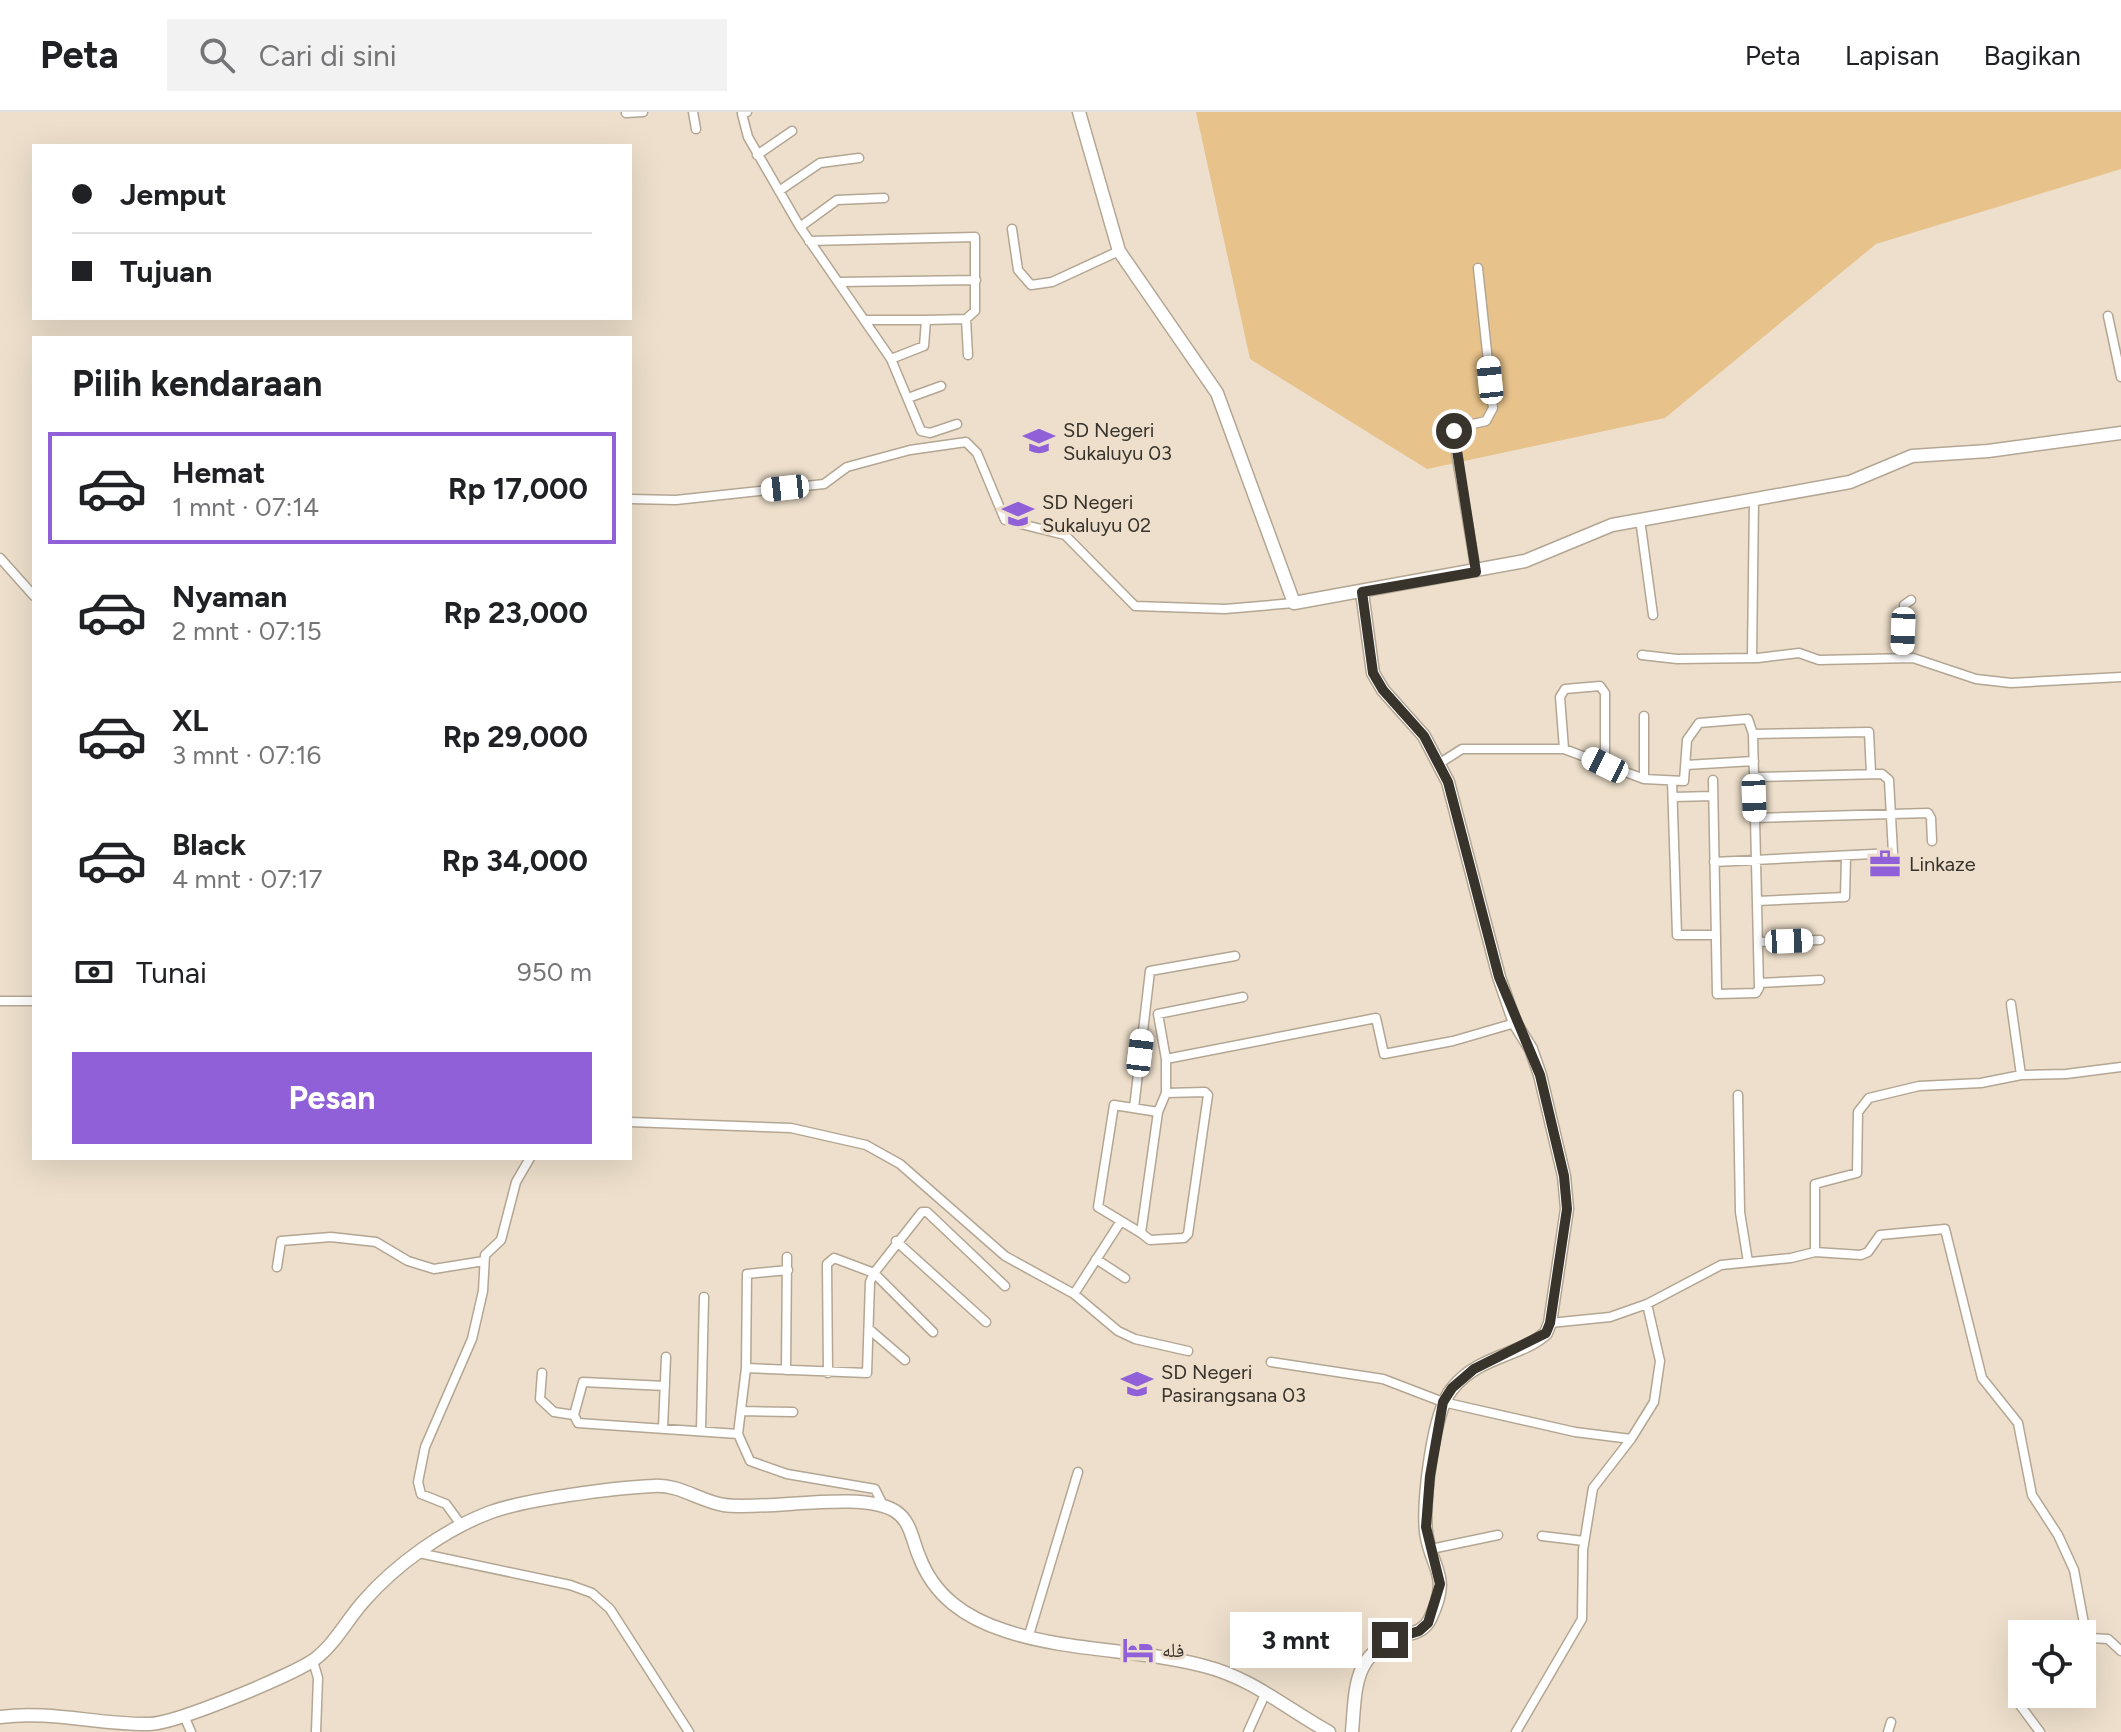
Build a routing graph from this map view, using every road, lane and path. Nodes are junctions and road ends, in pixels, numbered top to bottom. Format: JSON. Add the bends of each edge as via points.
{"nodes":[{"id":1,"x":643,"y":112,"type":"edge"},
{"id":2,"x":693,"y":112,"type":"edge"},
{"id":3,"x":1079,"y":112,"type":"edge"},
{"id":4,"x":626,"y":113,"type":"edge"},
{"id":5,"x":743,"y":113,"type":"edge"},
{"id":6,"x":696,"y":129,"type":"dead end"},
{"id":7,"x":792,"y":131,"type":"dead end"},
{"id":8,"x":757,"y":155,"type":"junction"},
{"id":9,"x":859,"y":158,"type":"dead end"},
{"id":10,"x":779,"y":191,"type":"junction"},
{"id":11,"x":884,"y":198,"type":"dead end"},
{"id":12,"x":800,"y":227,"type":"junction"},
{"id":13,"x":1012,"y":229,"type":"dead end"},
{"id":14,"x":809,"y":241,"type":"junction"},
{"id":15,"x":1119,"y":251,"type":"junction"},
{"id":16,"x":1478,"y":268,"type":"dead end"},
{"id":17,"x":976,"y":280,"type":"junction"},
{"id":18,"x":839,"y":282,"type":"junction"},
{"id":19,"x":2108,"y":316,"type":"dead end"},
{"id":20,"x":966,"y":319,"type":"junction"},
{"id":21,"x":865,"y":320,"type":"junction"},
{"id":22,"x":926,"y":320,"type":"junction"},
{"id":23,"x":968,"y":355,"type":"dead end"},
{"id":24,"x":891,"y":359,"type":"junction"},
{"id":25,"x":2121,"y":377,"type":"edge"},
{"id":26,"x":941,"y":386,"type":"dead end"},
{"id":27,"x":908,"y":398,"type":"junction"},
{"id":28,"x":957,"y":424,"type":"dead end"},
{"id":29,"x":2121,"y":433,"type":"edge"},
{"id":30,"x":632,"y":499,"type":"edge"},
{"id":31,"x":1754,"y":499,"type":"junction"},
{"id":32,"x":1640,"y":519,"type":"junction"},
{"id":33,"x":0,"y":558,"type":"edge"},
{"id":34,"x":1476,"y":572,"type":"junction"},
{"id":35,"x":1362,"y":592,"type":"junction"},
{"id":36,"x":32,"y":594,"type":"edge"},
{"id":37,"x":1911,"y":600,"type":"dead end"},
{"id":38,"x":1294,"y":603,"type":"junction"},
{"id":39,"x":1653,"y":615,"type":"dead end"},
{"id":40,"x":1642,"y":655,"type":"dead end"},
{"id":41,"x":1752,"y":657,"type":"junction"},
{"id":42,"x":1902,"y":657,"type":"junction"},
{"id":43,"x":2121,"y":677,"type":"edge"},
{"id":44,"x":1644,"y":716,"type":"dead end"},
{"id":45,"x":1753,"y":734,"type":"junction"},
{"id":46,"x":1564,"y":749,"type":"junction"},
{"id":47,"x":1754,"y":761,"type":"junction"},
{"id":48,"x":1440,"y":763,"type":"junction"},
{"id":49,"x":1605,"y":765,"type":"junction"},
{"id":50,"x":1686,"y":765,"type":"junction"},
{"id":51,"x":1871,"y":773,"type":"junction"},
{"id":52,"x":1754,"y":777,"type":"junction"},
{"id":53,"x":1644,"y":779,"type":"junction"},
{"id":54,"x":1713,"y":780,"type":"dead end"},
{"id":55,"x":1672,"y":781,"type":"junction"},
{"id":56,"x":1713,"y":796,"type":"junction"},
{"id":57,"x":1673,"y":797,"type":"junction"},
{"id":58,"x":1891,"y":814,"type":"junction"},
{"id":59,"x":1755,"y":818,"type":"junction"},
{"id":60,"x":1932,"y":841,"type":"dead end"},
{"id":61,"x":1846,"y":857,"type":"junction"},
{"id":62,"x":1756,"y":861,"type":"junction"},
{"id":63,"x":1714,"y":862,"type":"junction"},
{"id":64,"x":1757,"y":901,"type":"junction"},
{"id":65,"x":1715,"y":935,"type":"junction"},
{"id":66,"x":1820,"y":940,"type":"dead end"},
{"id":67,"x":1758,"y":942,"type":"junction"},
{"id":68,"x":1235,"y":956,"type":"dead end"},
{"id":69,"x":1820,"y":980,"type":"dead end"},
{"id":70,"x":1759,"y":983,"type":"junction"},
{"id":71,"x":1243,"y":997,"type":"dead end"},
{"id":72,"x":1146,"y":998,"type":"junction"},
{"id":73,"x":0,"y":1001,"type":"edge"},
{"id":74,"x":32,"y":1001,"type":"edge"},
{"id":75,"x":2011,"y":1004,"type":"dead end"},
{"id":76,"x":1158,"y":1014,"type":"junction"},
{"id":77,"x":1515,"y":1023,"type":"junction"},
{"id":78,"x":1166,"y":1059,"type":"junction"},
{"id":79,"x":2121,"y":1067,"type":"edge"},
{"id":80,"x":2021,"y":1075,"type":"junction"},
{"id":81,"x":1166,"y":1093,"type":"junction"},
{"id":82,"x":1738,"y":1095,"type":"dead end"},
{"id":83,"x":1134,"y":1108,"type":"junction"},
{"id":84,"x":1158,"y":1112,"type":"junction"},
{"id":85,"x":632,"y":1122,"type":"edge"},
{"id":86,"x":529,"y":1160,"type":"edge"},
{"id":87,"x":1121,"y":1221,"type":"junction"},
{"id":88,"x":1141,"y":1233,"type":"junction"},
{"id":89,"x":896,"y":1241,"type":"junction"},
{"id":90,"x":1815,"y":1252,"type":"junction"},
{"id":91,"x":787,"y":1257,"type":"dead end"},
{"id":92,"x":1096,"y":1259,"type":"junction"},
{"id":93,"x":484,"y":1261,"type":"junction"},
{"id":94,"x":1748,"y":1262,"type":"junction"},
{"id":95,"x":277,"y":1267,"type":"dead end"},
{"id":96,"x":788,"y":1270,"type":"junction"},
{"id":97,"x":874,"y":1273,"type":"junction"},
{"id":98,"x":1125,"y":1278,"type":"dead end"},
{"id":99,"x":1005,"y":1286,"type":"dead end"},
{"id":100,"x":1074,"y":1294,"type":"junction"},
{"id":101,"x":704,"y":1297,"type":"dead end"},
{"id":102,"x":1647,"y":1304,"type":"junction"},
{"id":103,"x":986,"y":1322,"type":"dead end"},
{"id":104,"x":1550,"y":1323,"type":"junction"},
{"id":105,"x":869,"y":1329,"type":"junction"},
{"id":106,"x":933,"y":1332,"type":"dead end"},
{"id":107,"x":1188,"y":1351,"type":"dead end"},
{"id":108,"x":666,"y":1357,"type":"dead end"},
{"id":109,"x":905,"y":1360,"type":"dead end"},
{"id":110,"x":1271,"y":1362,"type":"dead end"},
{"id":111,"x":746,"y":1368,"type":"junction"},
{"id":112,"x":786,"y":1370,"type":"junction"},
{"id":113,"x":542,"y":1373,"type":"dead end"},
{"id":114,"x":828,"y":1373,"type":"junction"},
{"id":115,"x":665,"y":1386,"type":"junction"},
{"id":116,"x":1443,"y":1402,"type":"junction"},
{"id":117,"x":741,"y":1411,"type":"junction"},
{"id":118,"x":793,"y":1412,"type":"dead end"},
{"id":119,"x":574,"y":1415,"type":"junction"},
{"id":120,"x":663,"y":1428,"type":"junction"},
{"id":121,"x":701,"y":1430,"type":"junction"},
{"id":122,"x":738,"y":1434,"type":"junction"},
{"id":123,"x":1631,"y":1439,"type":"junction"},
{"id":124,"x":1078,"y":1472,"type":"dead end"},
{"id":125,"x":883,"y":1505,"type":"junction"},
{"id":126,"x":462,"y":1526,"type":"junction"},
{"id":127,"x":1498,"y":1535,"type":"dead end"},
{"id":128,"x":1542,"y":1536,"type":"dead end"},
{"id":129,"x":1584,"y":1541,"type":"junction"},
{"id":130,"x":1431,"y":1549,"type":"junction"},
{"id":131,"x":419,"y":1553,"type":"junction"},
{"id":132,"x":1029,"y":1635,"type":"junction"},
{"id":133,"x":2121,"y":1651,"type":"edge"},
{"id":134,"x":313,"y":1661,"type":"junction"},
{"id":135,"x":1266,"y":1692,"type":"junction"},
{"id":136,"x":2022,"y":1708,"type":"edge"},
{"id":137,"x":0,"y":1717,"type":"edge"},
{"id":138,"x":185,"y":1718,"type":"junction"},
{"id":139,"x":1891,"y":1722,"type":"dead end"},
{"id":140,"x":191,"y":1732,"type":"edge"},
{"id":141,"x":316,"y":1732,"type":"edge"},
{"id":142,"x":689,"y":1732,"type":"edge"},
{"id":143,"x":1248,"y":1732,"type":"edge"},
{"id":144,"x":1329,"y":1732,"type":"edge"},
{"id":145,"x":1352,"y":1732,"type":"edge"},
{"id":146,"x":1516,"y":1732,"type":"edge"},
{"id":147,"x":1888,"y":1732,"type":"edge"},
{"id":148,"x":2040,"y":1732,"type":"edge"}],
"edges":[{"from":1,"to":4,"type":"street"},
{"from":2,"to":6,"type":"street"},
{"from":3,"to":15,"type":"street"},
{"from":5,"to":8,"type":"street"},
{"from":7,"to":8,"type":"street"},
{"from":8,"to":10,"type":"street"},
{"from":9,"to":10,"type":"street","via":[[820,163]]},
{"from":10,"to":12,"type":"street"},
{"from":11,"to":12,"type":"street","via":[[837,200]]},
{"from":12,"to":14,"type":"street"},
{"from":13,"to":15,"type":"street","via":[[1018,270],[1031,285],[1052,282]]},
{"from":14,"to":17,"type":"street","via":[[975,237]]},
{"from":14,"to":18,"type":"street"},
{"from":15,"to":38,"type":"street","via":[[1217,393]]},
{"from":16,"to":34,"type":"street","via":[[1493,408],[1486,421],[1453,434]]},
{"from":17,"to":18,"type":"street"},
{"from":17,"to":20,"type":"street","via":[[975,311]]},
{"from":18,"to":21,"type":"street"},
{"from":19,"to":25,"type":"street"},
{"from":20,"to":22,"type":"street"},
{"from":20,"to":23,"type":"street"},
{"from":21,"to":22,"type":"street"},
{"from":21,"to":24,"type":"street"},
{"from":22,"to":24,"type":"street","via":[[926,343]]},
{"from":24,"to":27,"type":"street"},
{"from":26,"to":27,"type":"street"},
{"from":27,"to":28,"type":"street","via":[[925,433]]},
{"from":29,"to":31,"type":"street","via":[[1912,456],[1850,482]]},
{"from":30,"to":38,"type":"street","via":[[676,500],[824,484],[847,467],[966,442],[977,453],[1005,520],[1065,535],[1135,606],[1225,609]]},
{"from":31,"to":32,"type":"street"},
{"from":31,"to":41,"type":"street"},
{"from":32,"to":34,"type":"street","via":[[1595,531],[1538,558]]},
{"from":32,"to":39,"type":"street"},
{"from":33,"to":36,"type":"street"},
{"from":34,"to":35,"type":"street"},
{"from":35,"to":38,"type":"street"},
{"from":35,"to":48,"type":"street","via":[[1370,662],[1378,683],[1416,725]]},
{"from":37,"to":42,"type":"street","via":[[1904,605]]},
{"from":40,"to":41,"type":"street"},
{"from":41,"to":42,"type":"street"},
{"from":42,"to":43,"type":"street","via":[[1976,679],[2011,683]]},
{"from":44,"to":53,"type":"street"},
{"from":45,"to":47,"type":"street"},
{"from":45,"to":50,"type":"street","via":[[1748,719],[1699,723],[1687,740]]},
{"from":45,"to":51,"type":"street","via":[[1869,732]]},
{"from":46,"to":48,"type":"street","via":[[1462,749]]},
{"from":46,"to":49,"type":"street"},
{"from":46,"to":49,"type":"street","via":[[1560,697],[1565,689],[1600,686],[1605,693]]},
{"from":47,"to":50,"type":"street"},
{"from":47,"to":52,"type":"street"},
{"from":48,"to":77,"type":"street"},
{"from":49,"to":53,"type":"street"},
{"from":50,"to":55,"type":"street","via":[[1684,781]]},
{"from":51,"to":52,"type":"street"},
{"from":51,"to":58,"type":"street","via":[[1889,780]]},
{"from":52,"to":59,"type":"street"},
{"from":53,"to":55,"type":"street"},
{"from":54,"to":56,"type":"street"},
{"from":55,"to":57,"type":"street"},
{"from":56,"to":57,"type":"street"},
{"from":56,"to":63,"type":"street"},
{"from":57,"to":65,"type":"street","via":[[1677,935]]},
{"from":58,"to":59,"type":"street"},
{"from":58,"to":60,"type":"street","via":[[1928,813]]},
{"from":58,"to":61,"type":"street","via":[[1892,855]]},
{"from":59,"to":62,"type":"street"},
{"from":61,"to":62,"type":"street"},
{"from":61,"to":64,"type":"street","via":[[1848,893],[1842,899]]},
{"from":62,"to":63,"type":"street"},
{"from":62,"to":64,"type":"street"},
{"from":63,"to":65,"type":"street"},
{"from":64,"to":67,"type":"street"},
{"from":65,"to":70,"type":"street","via":[[1718,995],[1756,993]]},
{"from":66,"to":67,"type":"street"},
{"from":67,"to":70,"type":"street"},
{"from":68,"to":72,"type":"street","via":[[1150,971]]},
{"from":69,"to":70,"type":"street"},
{"from":71,"to":76,"type":"street"},
{"from":72,"to":76,"type":"street"},
{"from":72,"to":83,"type":"street"},
{"from":73,"to":74,"type":"street"},
{"from":75,"to":80,"type":"street"},
{"from":76,"to":78,"type":"street"},
{"from":77,"to":78,"type":"street","via":[[1384,1054],[1376,1018]]},
{"from":77,"to":104,"type":"street","via":[[1536,1063],[1566,1194]]},
{"from":78,"to":81,"type":"street"},
{"from":79,"to":80,"type":"street"},
{"from":80,"to":90,"type":"street","via":[[1919,1086],[1865,1100],[1858,1112],[1857,1173],[1815,1184]]},
{"from":81,"to":84,"type":"street"},
{"from":81,"to":88,"type":"street","via":[[1205,1092],[1209,1099],[1188,1234],[1150,1240]]},
{"from":82,"to":94,"type":"street","via":[[1740,1212]]},
{"from":83,"to":84,"type":"street"},
{"from":83,"to":87,"type":"street","via":[[1114,1105],[1098,1207]]},
{"from":84,"to":88,"type":"street"},
{"from":85,"to":100,"type":"street","via":[[791,1128],[866,1145],[900,1164],[1005,1256]]},
{"from":86,"to":93,"type":"street","via":[[516,1182],[501,1240]]},
{"from":87,"to":88,"type":"street"},
{"from":87,"to":92,"type":"street"},
{"from":89,"to":97,"type":"street"},
{"from":89,"to":99,"type":"street","via":[[927,1212]]},
{"from":89,"to":103,"type":"street"},
{"from":90,"to":94,"type":"street"},
{"from":90,"to":133,"type":"street","via":[[1861,1255],[1880,1235],[1945,1229],[1982,1378],[2016,1419],[2032,1495],[2074,1570],[2086,1634],[2108,1639]]},
{"from":91,"to":96,"type":"street"},
{"from":92,"to":98,"type":"street"},
{"from":92,"to":100,"type":"street"},
{"from":93,"to":95,"type":"street","via":[[434,1269],[376,1242],[331,1237],[281,1241]]},
{"from":93,"to":126,"type":"street","via":[[472,1339],[425,1447],[418,1482],[421,1494],[446,1504]]},
{"from":94,"to":102,"type":"street","via":[[1714,1267]]},
{"from":96,"to":111,"type":"street","via":[[747,1274]]},
{"from":96,"to":112,"type":"street"},
{"from":97,"to":105,"type":"street"},
{"from":97,"to":106,"type":"street"},
{"from":97,"to":114,"type":"street","via":[[828,1260]]},
{"from":100,"to":107,"type":"street","via":[[1127,1336]]},
{"from":101,"to":121,"type":"street"},
{"from":102,"to":104,"type":"street","via":[[1593,1320]]},
{"from":102,"to":123,"type":"street","via":[[1660,1374],[1654,1402]]},
{"from":104,"to":116,"type":"street","via":[[1540,1338],[1474,1369]]},
{"from":105,"to":109,"type":"street"},
{"from":105,"to":114,"type":"street","via":[[867,1373]]},
{"from":108,"to":115,"type":"street"},
{"from":110,"to":116,"type":"street","via":[[1383,1379]]},
{"from":111,"to":112,"type":"street"},
{"from":111,"to":117,"type":"street"},
{"from":112,"to":114,"type":"street"},
{"from":113,"to":119,"type":"street","via":[[540,1399],[554,1412]]},
{"from":115,"to":119,"type":"street","via":[[583,1382]]},
{"from":115,"to":120,"type":"street"},
{"from":116,"to":123,"type":"street"},
{"from":116,"to":130,"type":"street","via":[[1428,1494]]},
{"from":117,"to":118,"type":"street"},
{"from":117,"to":122,"type":"street"},
{"from":119,"to":120,"type":"street","via":[[580,1423]]},
{"from":120,"to":121,"type":"street"},
{"from":121,"to":122,"type":"street"},
{"from":122,"to":125,"type":"street","via":[[750,1461],[787,1474],[875,1489]]},
{"from":123,"to":129,"type":"street","via":[[1593,1488]]},
{"from":124,"to":132,"type":"street"},
{"from":125,"to":126,"type":"street","via":[[732,1506],[655,1485],[505,1508]]},
{"from":125,"to":132,"type":"street","via":[[904,1518],[940,1595],[998,1628]]},
{"from":126,"to":131,"type":"street"},
{"from":127,"to":130,"type":"street"},
{"from":128,"to":129,"type":"street"},
{"from":129,"to":146,"type":"street","via":[[1582,1619]]},
{"from":130,"to":145,"type":"street","via":[[1441,1578],[1431,1617],[1419,1631],[1381,1645],[1367,1658],[1356,1684]]},
{"from":131,"to":134,"type":"street","via":[[376,1587]]},
{"from":131,"to":142,"type":"street","via":[[592,1593],[610,1609]]},
{"from":132,"to":135,"type":"street","via":[[1202,1665]]},
{"from":134,"to":138,"type":"street"},
{"from":134,"to":141,"type":"street","via":[[318,1678]]},
{"from":135,"to":143,"type":"street"},
{"from":135,"to":144,"type":"street"},
{"from":136,"to":148,"type":"street"},
{"from":137,"to":138,"type":"street","via":[[146,1725]]},
{"from":138,"to":140,"type":"street"},
{"from":139,"to":147,"type":"street"}]}
